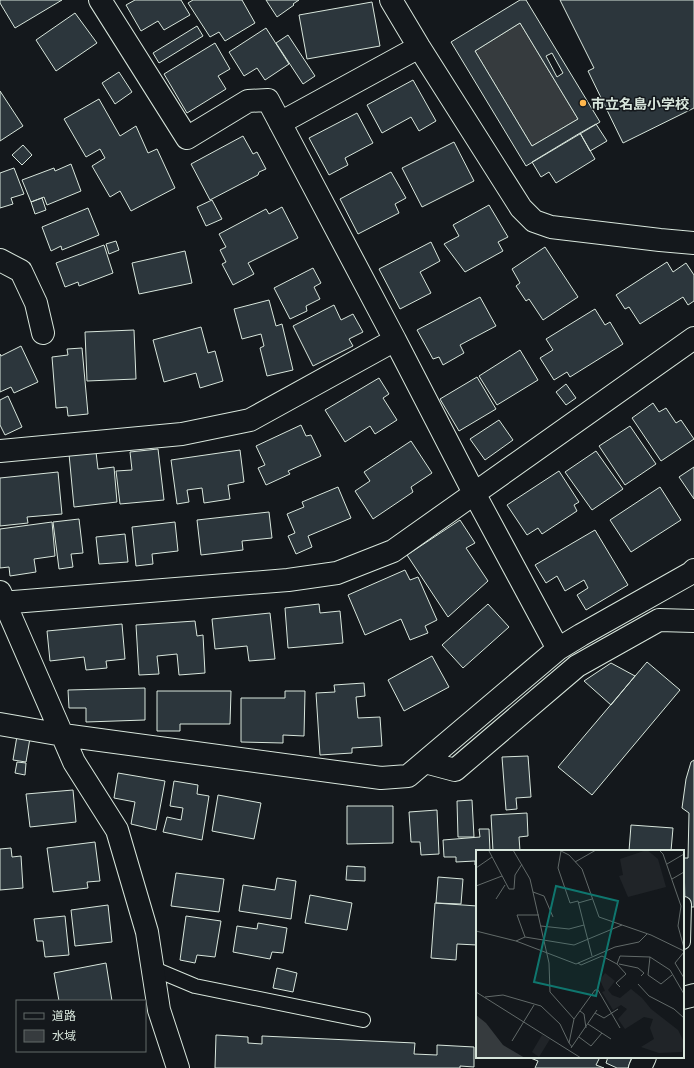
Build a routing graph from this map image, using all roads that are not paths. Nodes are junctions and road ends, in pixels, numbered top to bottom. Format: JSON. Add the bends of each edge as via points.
{"nodes":[{"id":1,"x":100,"y":0,"type":"edge"},
{"id":2,"x":391,"y":0,"type":"edge"},
{"id":3,"x":419,"y":47,"type":"junction"},
{"id":4,"x":280,"y":123,"type":"junction"},
{"id":5,"x":694,"y":243,"type":"edge"},
{"id":6,"x":0,"y":260,"type":"edge"},
{"id":7,"x":43,"y":333,"type":"dead end"},
{"id":8,"x":694,"y":338,"type":"edge"},
{"id":9,"x":395,"y":340,"type":"junction"},
{"id":10,"x":0,"y":451,"type":"edge"},
{"id":11,"x":474,"y":493,"type":"junction"},
{"id":12,"x":694,"y":570,"type":"edge"},
{"id":13,"x":2,"y":600,"type":"edge"},
{"id":14,"x":694,"y":621,"type":"edge"},
{"id":15,"x":558,"y":648,"type":"junction"},
{"id":16,"x":0,"y":724,"type":"edge"},
{"id":17,"x":63,"y":735,"type":"junction"},
{"id":18,"x":425,"y":762,"type":"junction"},
{"id":19,"x":152,"y":968,"type":"junction"},
{"id":20,"x":694,"y":995,"type":"edge"},
{"id":21,"x":684,"y":998,"type":"edge"},
{"id":22,"x":363,"y":1020,"type":"dead end"},
{"id":23,"x":645,"y":1058,"type":"edge"},
{"id":24,"x":178,"y":1068,"type":"edge"},
{"id":25,"x":640,"y":1068,"type":"edge"}],
"edges":[{"from":1,"to":4,"type":"street","via":[[187,138],[248,101],[268,100]]},
{"from":2,"to":3,"type":"street"},
{"from":3,"to":4,"type":"street"},
{"from":3,"to":5,"type":"street","via":[[521,208],[534,221],[551,227]]},
{"from":4,"to":9,"type":"street"},
{"from":6,"to":7,"type":"street","via":[[21,271],[36,303]]},
{"from":8,"to":11,"type":"street"},
{"from":9,"to":10,"type":"street","via":[[250,420],[182,434]]},
{"from":9,"to":11,"type":"street"},
{"from":11,"to":13,"type":"street","via":[[393,551],[337,573],[288,580]]},
{"from":11,"to":15,"type":"street"},
{"from":12,"to":15,"type":"street"},
{"from":13,"to":17,"type":"street"},
{"from":14,"to":18,"type":"street","via":[[660,620],[577,666],[455,770]]},
{"from":15,"to":18,"type":"street"},
{"from":16,"to":17,"type":"street"},
{"from":17,"to":18,"type":"street","via":[[381,778],[408,776]]},
{"from":17,"to":19,"type":"street","via":[[74,762],[117,830],[147,932]]},
{"from":19,"to":22,"type":"lane","via":[[195,986]]},
{"from":19,"to":24,"type":"street","via":[[159,1010]]},
{"from":20,"to":21,"type":"street"},
{"from":23,"to":25,"type":"street"}]}
